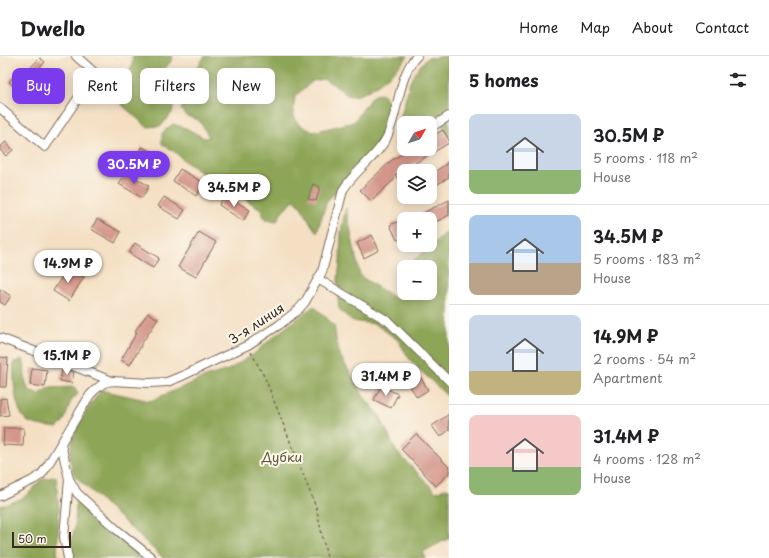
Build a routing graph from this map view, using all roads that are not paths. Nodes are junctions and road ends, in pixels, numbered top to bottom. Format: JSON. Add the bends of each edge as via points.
{"nodes":[{"id":1,"x":76,"y":56,"type":"edge"},
{"id":2,"x":417,"y":56,"type":"edge"},
{"id":3,"x":0,"y":108,"type":"edge"},
{"id":4,"x":449,"y":116,"type":"edge"},
{"id":5,"x":437,"y":124,"type":"edge"},
{"id":6,"x":318,"y":279,"type":"junction"},
{"id":7,"x":0,"y":338,"type":"edge"},
{"id":8,"x":112,"y":381,"type":"junction"},
{"id":9,"x":449,"y":381,"type":"edge"},
{"id":10,"x":61,"y":444,"type":"junction"},
{"id":11,"x":69,"y":479,"type":"junction"},
{"id":12,"x":0,"y":496,"type":"edge"},
{"id":13,"x":68,"y":558,"type":"edge"},
{"id":14,"x":152,"y":558,"type":"edge"}],
"edges":[{"from":1,"to":3,"type":"street","via":[[95,73],[45,147]]},
{"from":2,"to":6,"type":"street","name":"3-я линия","via":[[410,64],[387,138],[378,152],[342,190],[322,272]]},
{"from":4,"to":5,"type":"street"},
{"from":6,"to":8,"type":"street","name":"3-я линия","via":[[298,310],[248,345],[167,382]]},
{"from":6,"to":9,"type":"street","via":[[388,321]]},
{"from":7,"to":8,"type":"street","name":"3-я линия"},
{"from":8,"to":10,"type":"street","via":[[104,383],[90,395]]},
{"from":10,"to":11,"type":"street"},
{"from":10,"to":12,"type":"street","via":[[41,475]]},
{"from":11,"to":13,"type":"street","via":[[64,537]]},
{"from":11,"to":14,"type":"street","via":[[77,493]]}]}
